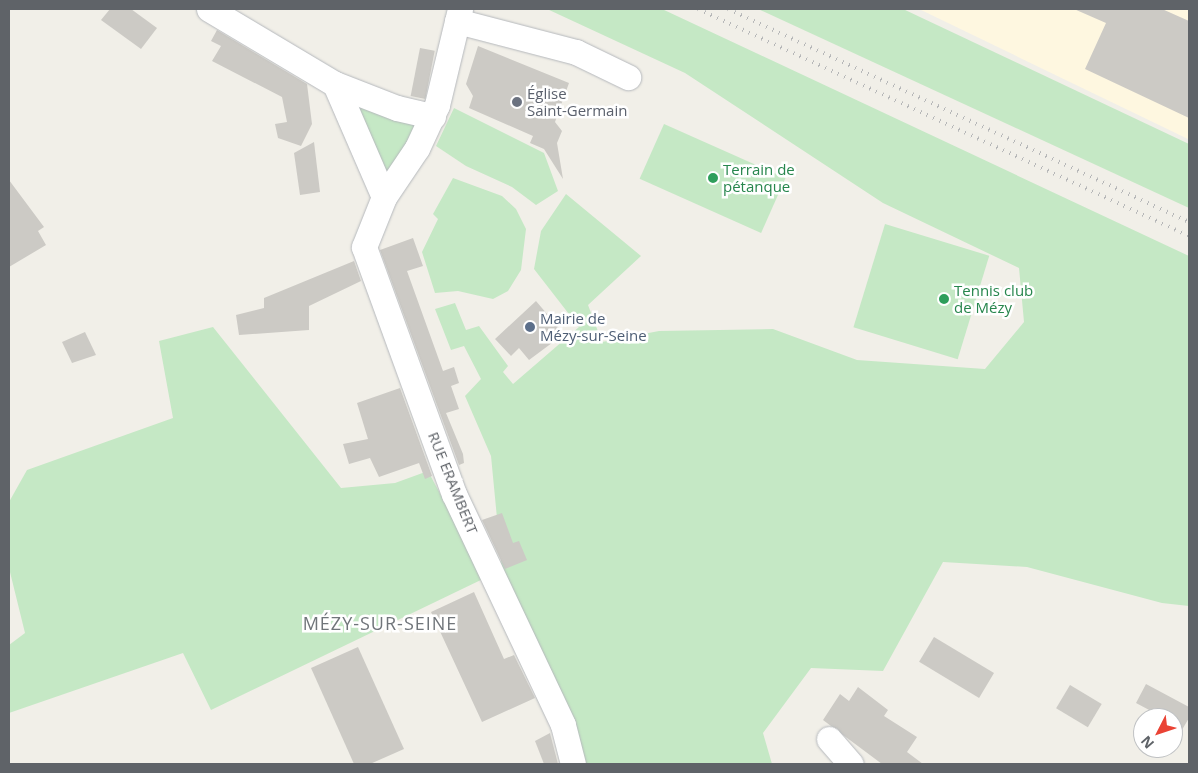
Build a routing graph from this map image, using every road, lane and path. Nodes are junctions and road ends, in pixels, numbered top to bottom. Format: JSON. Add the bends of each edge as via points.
{"nodes":[{"id":1,"x":209,"y":9,"type":"edge"},
{"id":2,"x":459,"y":15,"type":"edge"},
{"id":3,"x":628,"y":77,"type":"dead end"},
{"id":4,"x":335,"y":84,"type":"junction"},
{"id":5,"x":435,"y":111,"type":"junction"},
{"id":6,"x":384,"y":197,"type":"junction"},
{"id":7,"x":829,"y":739,"type":"dead end"},
{"id":8,"x":573,"y":764,"type":"edge"},
{"id":9,"x":851,"y":764,"type":"edge"}],
"edges":[{"from":1,"to":4,"type":"street"},
{"from":2,"to":3,"type":"street","via":[[576,52]]},
{"from":2,"to":5,"type":"street","name":"RUE ERAMBERT"},
{"from":4,"to":5,"type":"street","via":[[397,108]]},
{"from":4,"to":6,"type":"street"},
{"from":5,"to":6,"type":"street","name":"RUE ERAMBERT","via":[[417,148]]},
{"from":6,"to":8,"type":"street","name":"RUE ERAMBERT","via":[[364,246],[454,494],[563,725]]},
{"from":7,"to":9,"type":"street"}]}
